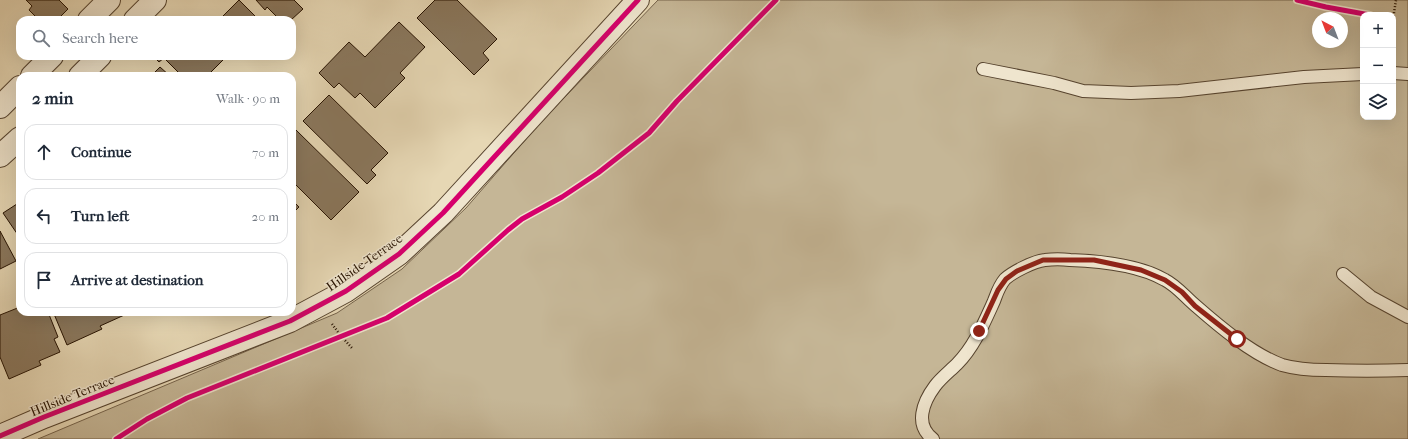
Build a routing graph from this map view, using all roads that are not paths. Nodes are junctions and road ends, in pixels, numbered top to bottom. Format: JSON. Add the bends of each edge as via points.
{"nodes":[{"id":1,"x":109,"y":0,"type":"edge"},
{"id":2,"x":155,"y":0,"type":"edge"},
{"id":3,"x":638,"y":0,"type":"edge"},
{"id":4,"x":93,"y":16,"type":"edge"},
{"id":5,"x":139,"y":16,"type":"edge"},
{"id":6,"x":48,"y":60,"type":"edge"},
{"id":7,"x":96,"y":60,"type":"edge"},
{"id":8,"x":983,"y":69,"type":"dead end"},
{"id":9,"x":36,"y":72,"type":"edge"},
{"id":10,"x":84,"y":72,"type":"edge"},
{"id":11,"x":1396,"y":73,"type":"edge"},
{"id":12,"x":1360,"y":74,"type":"edge"},
{"id":13,"x":1408,"y":74,"type":"edge"},
{"id":14,"x":16,"y":91,"type":"edge"},
{"id":15,"x":0,"y":107,"type":"edge"},
{"id":16,"x":16,"y":142,"type":"edge"},
{"id":17,"x":0,"y":156,"type":"edge"},
{"id":18,"x":1343,"y":274,"type":"dead end"},
{"id":19,"x":1408,"y":317,"type":"edge"},
{"id":20,"x":1408,"y":370,"type":"edge"},
{"id":21,"x":0,"y":436,"type":"edge"},
{"id":22,"x":933,"y":439,"type":"edge"}],
"edges":[{"from":1,"to":4,"type":"street"},
{"from":2,"to":5,"type":"street"},
{"from":3,"to":21,"type":"street","name":"Hillside Terrace","via":[[442,213],[399,254],[346,291],[290,321]]},
{"from":6,"to":9,"type":"street"},
{"from":7,"to":10,"type":"street"},
{"from":8,"to":12,"type":"lane","via":[[1084,91],[1131,93]]},
{"from":11,"to":13,"type":"lane"},
{"from":14,"to":15,"type":"street"},
{"from":16,"to":17,"type":"street"},
{"from":18,"to":19,"type":"lane","via":[[1371,297]]},
{"from":20,"to":22,"type":"lane","via":[[1310,370],[1283,365],[1261,355],[1237,339],[1165,280],[1141,270],[1094,260],[1043,260],[1017,271],[1006,279],[962,359],[936,385],[928,398],[922,417],[923,426]]}]}
